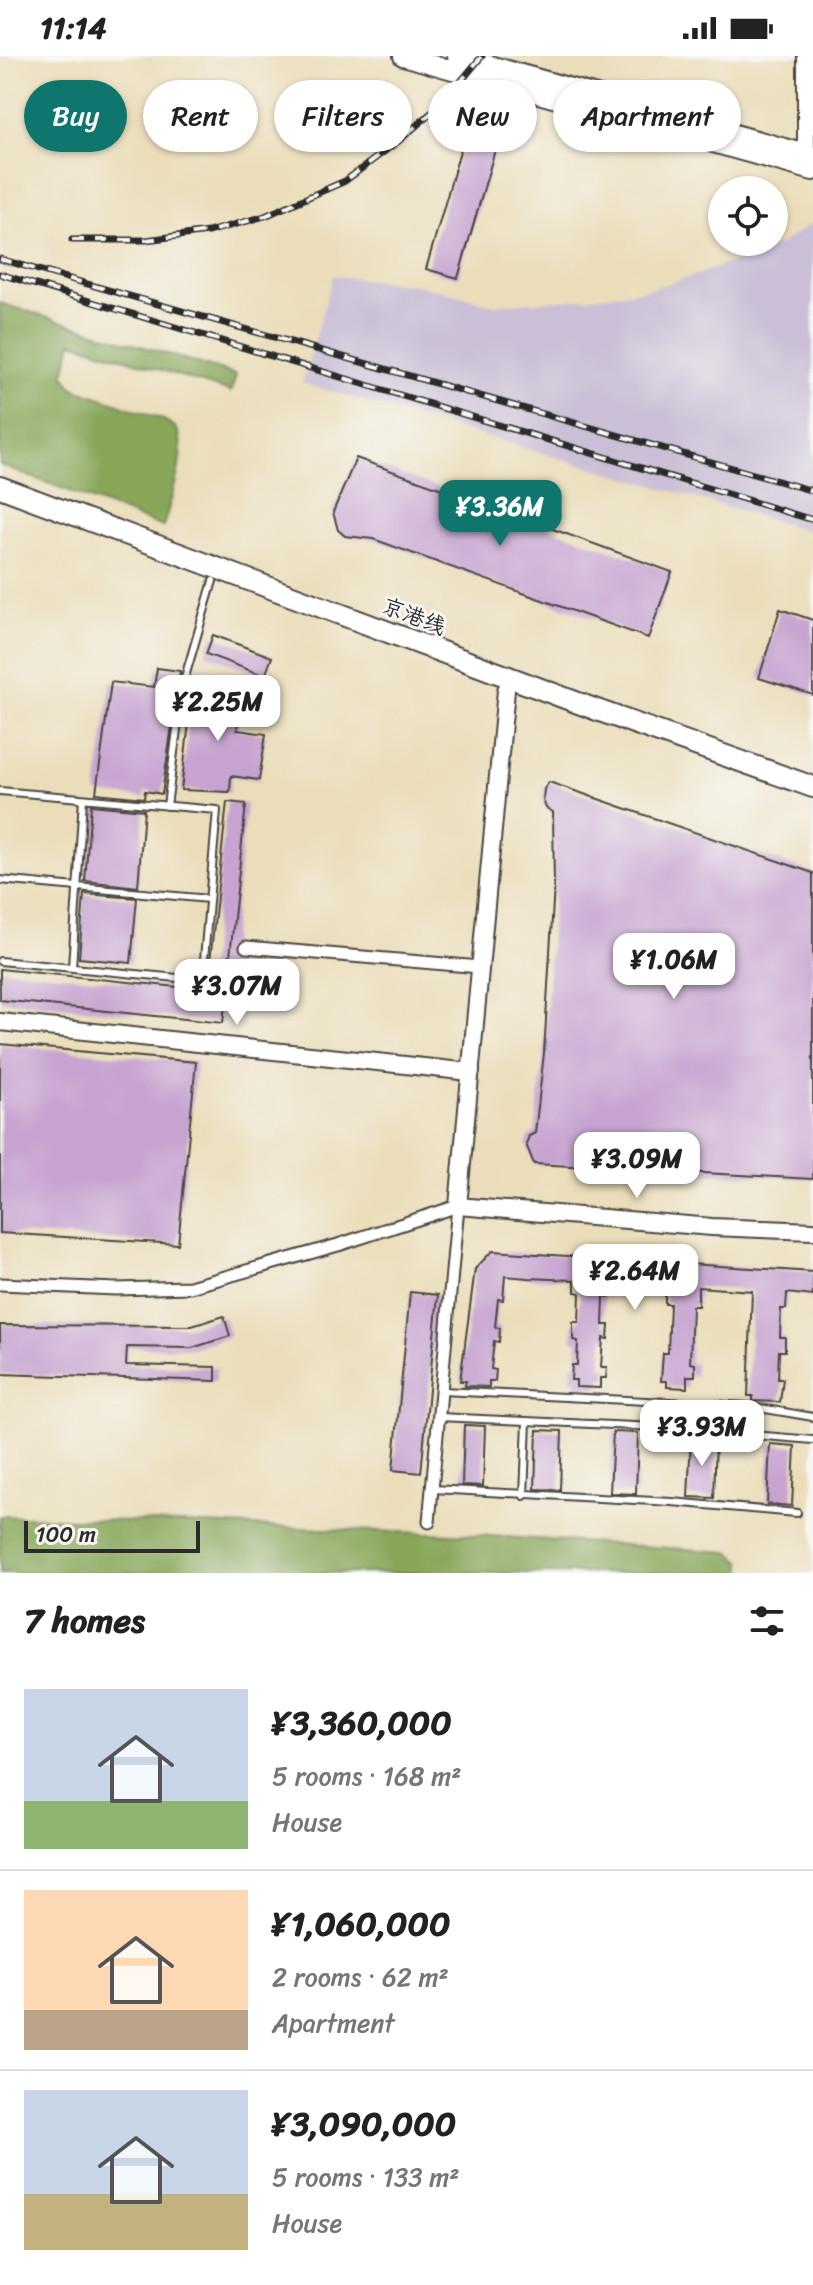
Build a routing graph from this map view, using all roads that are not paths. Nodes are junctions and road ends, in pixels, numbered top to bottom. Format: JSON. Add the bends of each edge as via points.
{"nodes":[{"id":1,"x":403,"y":56,"type":"edge"},
{"id":2,"x":457,"y":56,"type":"edge"},
{"id":3,"x":806,"y":56,"type":"edge"},
{"id":4,"x":811,"y":160,"type":"edge"},
{"id":5,"x":0,"y":487,"type":"edge"},
{"id":6,"x":0,"y":501,"type":"edge"},
{"id":7,"x":213,"y":581,"type":"junction"},
{"id":8,"x":506,"y":690,"type":"junction"},
{"id":9,"x":813,"y":787,"type":"edge"},
{"id":10,"x":0,"y":791,"type":"edge"},
{"id":11,"x":83,"y":799,"type":"junction"},
{"id":12,"x":813,"y":801,"type":"edge"},
{"id":13,"x":167,"y":806,"type":"junction"},
{"id":14,"x":0,"y":880,"type":"edge"},
{"id":15,"x":77,"y":887,"type":"junction"},
{"id":16,"x":209,"y":899,"type":"junction"},
{"id":17,"x":246,"y":947,"type":"dead end"},
{"id":18,"x":0,"y":961,"type":"edge"},
{"id":19,"x":72,"y":967,"type":"junction"},
{"id":20,"x":480,"y":967,"type":"junction"},
{"id":21,"x":0,"y":1022,"type":"edge"},
{"id":22,"x":471,"y":1072,"type":"junction"},
{"id":23,"x":458,"y":1206,"type":"junction"},
{"id":24,"x":813,"y":1231,"type":"edge"},
{"id":25,"x":0,"y":1284,"type":"edge"},
{"id":26,"x":441,"y":1391,"type":"junction"},
{"id":27,"x":439,"y":1417,"type":"junction"},
{"id":28,"x":813,"y":1417,"type":"edge"},
{"id":29,"x":527,"y":1421,"type":"junction"},
{"id":30,"x":813,"y":1440,"type":"edge"},
{"id":31,"x":432,"y":1489,"type":"junction"},
{"id":32,"x":524,"y":1496,"type":"junction"},
{"id":33,"x":797,"y":1513,"type":"dead end"},
{"id":34,"x":429,"y":1522,"type":"dead end"}],
"edges":[{"from":1,"to":4,"type":"main road"},
{"from":2,"to":4,"type":"main road"},
{"from":3,"to":4,"type":"street"},
{"from":5,"to":9,"type":"highway","name":"京港线"},
{"from":6,"to":7,"type":"highway","name":"京港线"},
{"from":7,"to":8,"type":"highway","name":"京港线"},
{"from":7,"to":13,"type":"lane","via":[[183,684]]},
{"from":8,"to":12,"type":"highway","name":"京港线"},
{"from":8,"to":20,"type":"street"},
{"from":10,"to":11,"type":"lane"},
{"from":11,"to":13,"type":"lane"},
{"from":11,"to":15,"type":"lane"},
{"from":13,"to":16,"type":"lane","via":[[217,810]]},
{"from":14,"to":15,"type":"lane"},
{"from":15,"to":16,"type":"lane"},
{"from":15,"to":19,"type":"lane"},
{"from":16,"to":19,"type":"lane","via":[[203,971],[197,975],[188,979]]},
{"from":17,"to":20,"type":"street"},
{"from":18,"to":19,"type":"lane"},
{"from":20,"to":22,"type":"street"},
{"from":21,"to":22,"type":"street"},
{"from":22,"to":23,"type":"street"},
{"from":23,"to":24,"type":"street"},
{"from":23,"to":25,"type":"street","via":[[190,1287]]},
{"from":23,"to":26,"type":"street"},
{"from":26,"to":27,"type":"street"},
{"from":26,"to":28,"type":"lane","via":[[748,1406]]},
{"from":27,"to":29,"type":"lane"},
{"from":27,"to":31,"type":"street"},
{"from":29,"to":30,"type":"lane"},
{"from":29,"to":32,"type":"lane"},
{"from":31,"to":32,"type":"lane"},
{"from":31,"to":34,"type":"street"},
{"from":32,"to":33,"type":"lane"}]}
